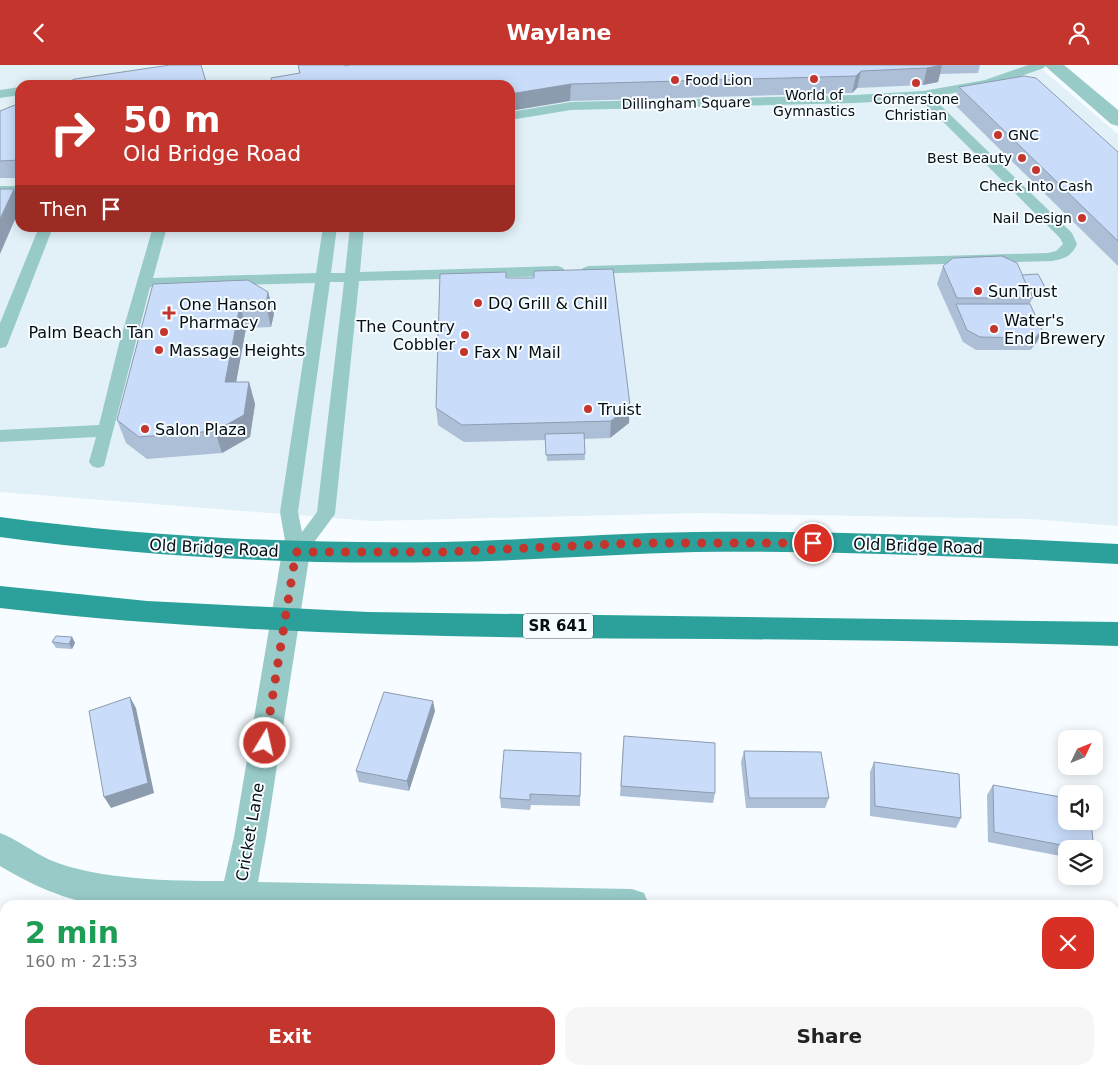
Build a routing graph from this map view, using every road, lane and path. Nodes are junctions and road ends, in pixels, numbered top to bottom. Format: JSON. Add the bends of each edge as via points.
{"nodes":[{"id":1,"x":1040,"y":65,"type":"edge"},
{"id":2,"x":1053,"y":65,"type":"edge"},
{"id":3,"x":1004,"y":71,"type":"edge"},
{"id":4,"x":15,"y":92,"type":"edge"},
{"id":5,"x":0,"y":94,"type":"edge"},
{"id":6,"x":923,"y":95,"type":"junction"},
{"id":7,"x":515,"y":115,"type":"edge"},
{"id":8,"x":1118,"y":120,"type":"edge"},
{"id":9,"x":0,"y":190,"type":"edge"},
{"id":10,"x":15,"y":190,"type":"edge"},
{"id":11,"x":44,"y":232,"type":"edge"},
{"id":12,"x":159,"y":232,"type":"edge"},
{"id":13,"x":329,"y":232,"type":"edge"},
{"id":14,"x":357,"y":232,"type":"edge"},
{"id":15,"x":352,"y":277,"type":"junction"},
{"id":16,"x":322,"y":278,"type":"junction"},
{"id":17,"x":144,"y":283,"type":"junction"},
{"id":18,"x":0,"y":343,"type":"edge"},
{"id":19,"x":106,"y":431,"type":"junction"},
{"id":20,"x":0,"y":436,"type":"edge"},
{"id":21,"x":98,"y":463,"type":"dead end"},
{"id":22,"x":0,"y":527,"type":"edge"},
{"id":23,"x":296,"y":552,"type":"junction"},
{"id":24,"x":1118,"y":554,"type":"edge"},
{"id":25,"x":0,"y":597,"type":"edge"},
{"id":26,"x":285,"y":620,"type":"junction"},
{"id":27,"x":1118,"y":634,"type":"edge"},
{"id":28,"x":0,"y":848,"type":"edge"},
{"id":29,"x":222,"y":900,"type":"edge"},
{"id":30,"x":237,"y":900,"type":"edge"}],
"edges":[{"from":1,"to":3,"type":"lane","name":"Dillingham Square"},
{"from":2,"to":8,"type":"street"},
{"from":3,"to":6,"type":"lane","name":"Dillingham Square","via":[[957,90]]},
{"from":4,"to":5,"type":"lane"},
{"from":6,"to":7,"type":"lane","name":"Dillingham Square","via":[[571,106]]},
{"from":6,"to":15,"type":"lane","via":[[1068,236],[1068,251],[1048,257]]},
{"from":9,"to":10,"type":"lane"},
{"from":11,"to":18,"type":"lane"},
{"from":12,"to":17,"type":"lane"},
{"from":13,"to":16,"type":"lane"},
{"from":14,"to":15,"type":"lane"},
{"from":15,"to":16,"type":"lane"},
{"from":15,"to":23,"type":"lane","via":[[326,514]]},
{"from":16,"to":17,"type":"lane"},
{"from":16,"to":23,"type":"lane","via":[[289,512]]},
{"from":17,"to":19,"type":"lane"},
{"from":19,"to":20,"type":"lane"},
{"from":19,"to":21,"type":"lane"},
{"from":22,"to":23,"type":"main road","name":"Old Bridge Road","via":[[172,547]]},
{"from":23,"to":24,"type":"main road","name":"Old Bridge Road","via":[[444,552],[638,543],[813,543]]},
{"from":23,"to":26,"type":"street","name":"Cricket Lane"},
{"from":25,"to":26,"type":"main road","number":"SR 641","via":[[63,605]]},
{"from":26,"to":27,"type":"main road","number":"SR 641","via":[[417,625]]},
{"from":26,"to":30,"type":"street","name":"Cricket Lane"},
{"from":28,"to":29,"type":"street","via":[[40,872],[84,887]]}]}
